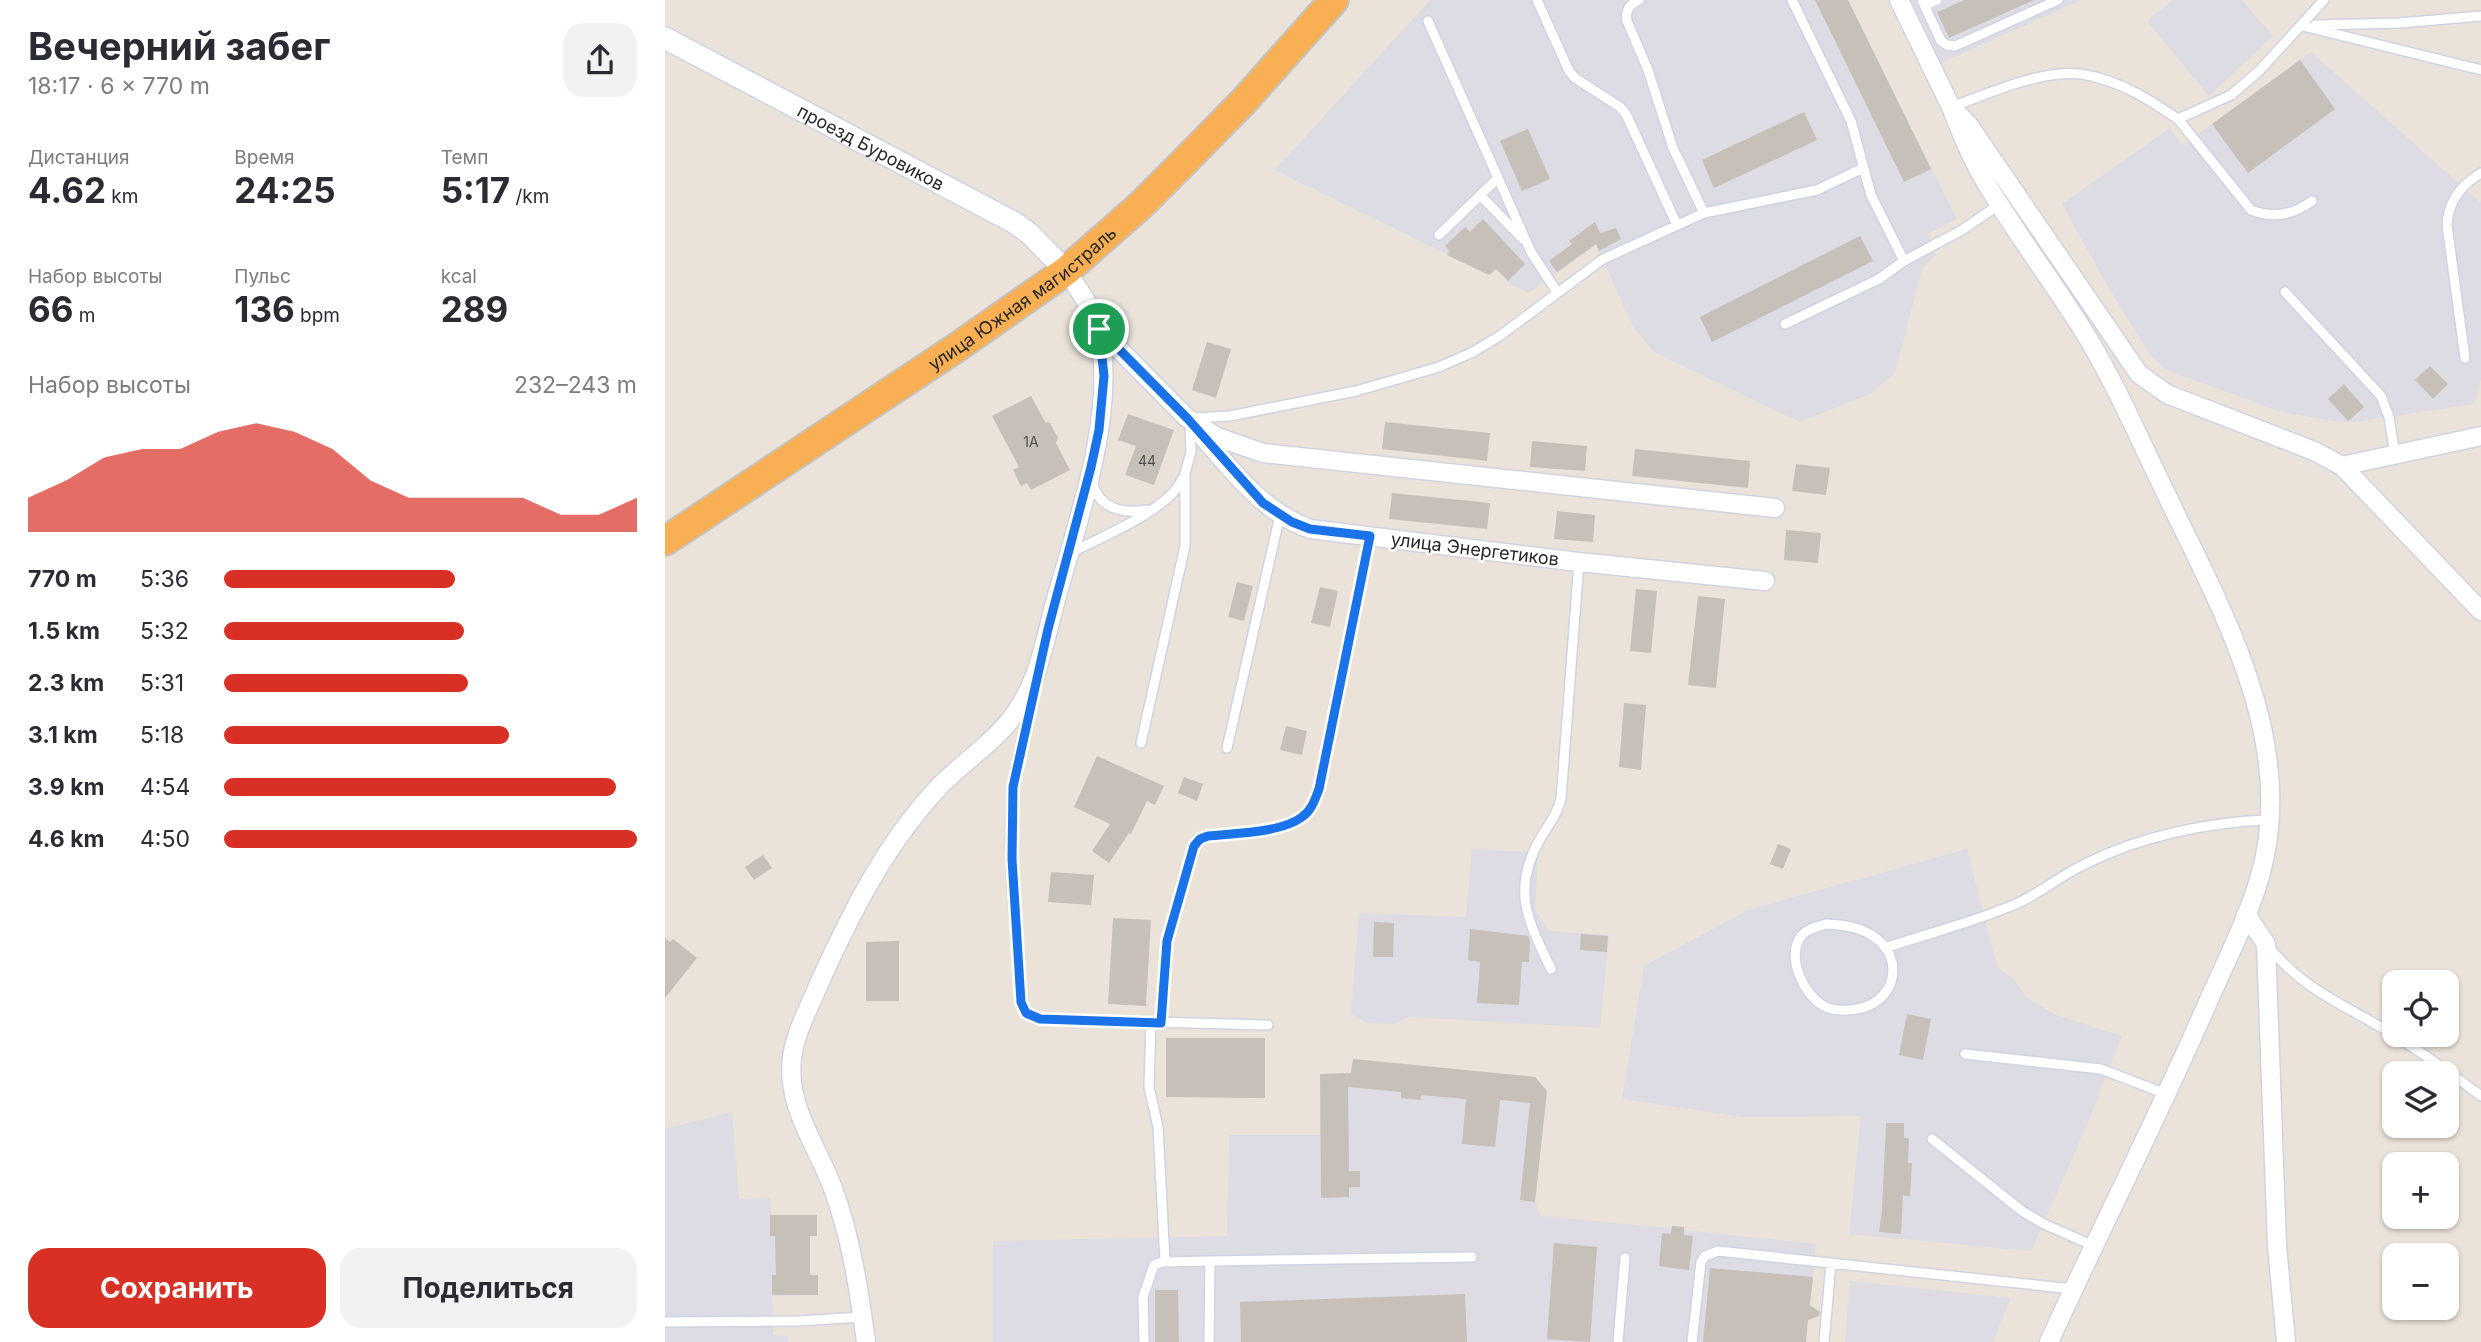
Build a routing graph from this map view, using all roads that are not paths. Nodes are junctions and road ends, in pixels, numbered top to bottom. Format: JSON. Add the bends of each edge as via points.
{"nodes":[{"id":1,"x":1334,"y":0,"type":"edge"},
{"id":2,"x":1537,"y":0,"type":"edge"},
{"id":3,"x":1639,"y":0,"type":"edge"},
{"id":4,"x":1793,"y":0,"type":"edge"},
{"id":5,"x":1899,"y":0,"type":"edge"},
{"id":6,"x":1937,"y":0,"type":"edge"},
{"id":7,"x":2058,"y":0,"type":"edge"},
{"id":8,"x":2324,"y":0,"type":"edge"},
{"id":9,"x":1923,"y":3,"type":"edge"},
{"id":10,"x":2481,"y":16,"type":"edge"},
{"id":11,"x":1428,"y":21,"type":"dead end"},
{"id":12,"x":2303,"y":26,"type":"junction"},
{"id":13,"x":665,"y":38,"type":"edge"},
{"id":14,"x":2481,"y":70,"type":"edge"},
{"id":15,"x":1951,"y":107,"type":"junction"},
{"id":16,"x":2178,"y":120,"type":"junction"},
{"id":17,"x":1863,"y":168,"type":"junction"},
{"id":18,"x":2481,"y":173,"type":"edge"},
{"id":19,"x":1498,"y":178,"type":"junction"},
{"id":20,"x":1480,"y":195,"type":"junction"},
{"id":21,"x":2312,"y":201,"type":"dead end"},
{"id":22,"x":2000,"y":204,"type":"junction"},
{"id":23,"x":1703,"y":213,"type":"junction"},
{"id":24,"x":1677,"y":225,"type":"junction"},
{"id":25,"x":1439,"y":235,"type":"dead end"},
{"id":26,"x":1528,"y":244,"type":"junction"},
{"id":27,"x":1904,"y":261,"type":"junction"},
{"id":28,"x":1066,"y":271,"type":"junction"},
{"id":29,"x":1557,"y":292,"type":"junction"},
{"id":30,"x":2285,"y":292,"type":"dead end"},
{"id":31,"x":1785,"y":324,"type":"dead end"},
{"id":32,"x":1099,"y":329,"type":"junction"},
{"id":33,"x":2465,"y":358,"type":"dead end"},
{"id":34,"x":1187,"y":418,"type":"junction"},
{"id":35,"x":2481,"y":436,"type":"edge"},
{"id":36,"x":2395,"y":455,"type":"junction"},
{"id":37,"x":2342,"y":466,"type":"junction"},
{"id":38,"x":1091,"y":467,"type":"junction"},
{"id":39,"x":1185,"y":473,"type":"junction"},
{"id":40,"x":1156,"y":508,"type":"junction"},
{"id":41,"x":1775,"y":508,"type":"dead end"},
{"id":42,"x":1280,"y":515,"type":"junction"},
{"id":43,"x":1370,"y":536,"type":"junction"},
{"id":44,"x":665,"y":541,"type":"edge"},
{"id":45,"x":1069,"y":554,"type":"junction"},
{"id":46,"x":1579,"y":562,"type":"junction"},
{"id":47,"x":1765,"y":581,"type":"dead end"},
{"id":48,"x":2481,"y":611,"type":"edge"},
{"id":49,"x":1037,"y":673,"type":"junction"},
{"id":50,"x":1141,"y":743,"type":"dead end"},
{"id":51,"x":1227,"y":748,"type":"dead end"},
{"id":52,"x":2269,"y":820,"type":"junction"},
{"id":53,"x":2246,"y":914,"type":"junction"},
{"id":54,"x":2266,"y":944,"type":"junction"},
{"id":55,"x":1885,"y":948,"type":"junction"},
{"id":56,"x":1551,"y":969,"type":"dead end"},
{"id":57,"x":1156,"y":1022,"type":"junction"},
{"id":58,"x":1268,"y":1025,"type":"dead end"},
{"id":59,"x":1965,"y":1054,"type":"dead end"},
{"id":60,"x":2166,"y":1094,"type":"junction"},
{"id":61,"x":2481,"y":1096,"type":"edge"},
{"id":62,"x":1933,"y":1139,"type":"dead end"},
{"id":63,"x":2094,"y":1246,"type":"junction"},
{"id":64,"x":1472,"y":1257,"type":"dead end"},
{"id":65,"x":1625,"y":1258,"type":"dead end"},
{"id":66,"x":1210,"y":1261,"type":"junction"},
{"id":67,"x":1165,"y":1262,"type":"junction"},
{"id":68,"x":1831,"y":1263,"type":"junction"},
{"id":69,"x":2073,"y":1289,"type":"junction"},
{"id":70,"x":862,"y":1317,"type":"junction"},
{"id":71,"x":665,"y":1322,"type":"edge"},
{"id":72,"x":866,"y":1342,"type":"edge"},
{"id":73,"x":1144,"y":1342,"type":"edge"},
{"id":74,"x":1209,"y":1342,"type":"edge"},
{"id":75,"x":1618,"y":1342,"type":"edge"},
{"id":76,"x":1692,"y":1342,"type":"edge"},
{"id":77,"x":1824,"y":1342,"type":"edge"},
{"id":78,"x":2049,"y":1342,"type":"edge"},
{"id":79,"x":2286,"y":1342,"type":"edge"}],
"edges":[{"from":1,"to":28,"type":"highway","name":"улица Южная магистраль","via":[[1180,166]]},
{"from":2,"to":24,"type":"lane","via":[[1569,71],[1626,114]]},
{"from":3,"to":23,"type":"lane","via":[[1629,6],[1627,21],[1673,148]]},
{"from":4,"to":17,"type":"lane","via":[[1851,121]]},
{"from":5,"to":15,"type":"street"},
{"from":6,"to":9,"type":"lane"},
{"from":7,"to":9,"type":"lane","via":[[1955,46],[1941,41]]},
{"from":8,"to":12,"type":"lane"},
{"from":10,"to":12,"type":"lane"},
{"from":11,"to":19,"type":"lane"},
{"from":12,"to":14,"type":"lane"},
{"from":12,"to":16,"type":"lane","via":[[2231,95]]},
{"from":13,"to":28,"type":"street","name":"проезд Буровиков","via":[[1015,223]]},
{"from":15,"to":16,"type":"lane","via":[[2066,73],[2116,84]]},
{"from":15,"to":22,"type":"street","via":[[1976,166]]},
{"from":15,"to":37,"type":"street","via":[[1968,124],[2139,374],[2167,394],[2315,451]]},
{"from":16,"to":21,"type":"lane","via":[[2251,210],[2290,214]]},
{"from":17,"to":23,"type":"lane","via":[[1817,190]]},
{"from":17,"to":27,"type":"lane","via":[[1871,195]]},
{"from":18,"to":33,"type":"lane","via":[[2456,196],[2447,225]]},
{"from":19,"to":20,"type":"lane"},
{"from":19,"to":26,"type":"lane"},
{"from":20,"to":25,"type":"lane"},
{"from":20,"to":26,"type":"lane"},
{"from":22,"to":27,"type":"lane"},
{"from":22,"to":52,"type":"street","via":[[2110,379],[2220,606],[2244,666],[2261,729],[2269,768]]},
{"from":23,"to":24,"type":"lane"},
{"from":24,"to":29,"type":"lane","via":[[1597,262]]},
{"from":26,"to":29,"type":"lane"},
{"from":27,"to":31,"type":"lane","via":[[1879,279]]},
{"from":28,"to":32,"type":"street"},
{"from":28,"to":44,"type":"highway","name":"улица Южная магистраль"},
{"from":29,"to":34,"type":"lane","via":[[1485,345],[1419,374],[1230,416]]},
{"from":30,"to":36,"type":"lane","via":[[2381,396]]},
{"from":32,"to":34,"type":"street"},
{"from":32,"to":38,"type":"street","via":[[1103,396]]},
{"from":34,"to":39,"type":"lane","via":[[1192,441]]},
{"from":34,"to":41,"type":"street","via":[[1217,437],[1263,453]]},
{"from":34,"to":42,"type":"street","name":"улица Энергетиков","via":[[1245,485]]},
{"from":35,"to":36,"type":"street"},
{"from":36,"to":37,"type":"street"},
{"from":37,"to":48,"type":"street"},
{"from":38,"to":40,"type":"lane","via":[[1094,491],[1108,506],[1128,511]]},
{"from":38,"to":45,"type":"street"},
{"from":39,"to":40,"type":"lane","via":[[1174,494]]},
{"from":39,"to":50,"type":"lane","via":[[1185,546]]},
{"from":40,"to":45,"type":"lane"},
{"from":42,"to":43,"type":"street","name":"улица Энергетиков","via":[[1310,529]]},
{"from":42,"to":51,"type":"lane"},
{"from":43,"to":46,"type":"street","name":"улица Энергетиков"},
{"from":43,"to":57,"type":"lane","via":[[1313,805],[1304,817],[1291,823],[1208,836],[1194,846],[1167,941]]},
{"from":45,"to":49,"type":"street"},
{"from":46,"to":47,"type":"street","name":"улица Энергетиков"},
{"from":46,"to":56,"type":"lane","via":[[1561,799],[1558,813],[1532,855],[1525,897],[1529,923]]},
{"from":49,"to":57,"type":"lane","via":[[1011,811],[1023,1008],[1040,1019]]},
{"from":49,"to":70,"type":"street","via":[[1013,718],[932,795],[884,856],[844,926],[796,1038],[792,1086],[842,1218]]},
{"from":52,"to":53,"type":"street","via":[[2260,875]]},
{"from":52,"to":55,"type":"lane","via":[[2197,828],[2117,850],[2021,902]]},
{"from":53,"to":54,"type":"street"},
{"from":53,"to":60,"type":"street"},
{"from":54,"to":61,"type":"lane","via":[[2311,988],[2391,1033]]},
{"from":54,"to":79,"type":"street","via":[[2277,1246]]},
{"from":55,"to":55,"type":"lane","via":[[1892,966],[1891,986],[1879,1000],[1855,1009],[1828,1008],[1818,1002],[1803,981],[1795,956],[1802,935],[1826,924],[1855,927]]},
{"from":57,"to":58,"type":"lane"},
{"from":57,"to":67,"type":"lane","via":[[1149,1087],[1158,1127]]},
{"from":59,"to":60,"type":"lane","via":[[2094,1068]]},
{"from":60,"to":63,"type":"street"},
{"from":62,"to":63,"type":"lane","via":[[2022,1211]]},
{"from":63,"to":69,"type":"street"},
{"from":64,"to":66,"type":"lane"},
{"from":65,"to":75,"type":"lane"},
{"from":66,"to":67,"type":"lane"},
{"from":66,"to":74,"type":"lane"},
{"from":67,"to":73,"type":"lane","via":[[1154,1265],[1145,1287]]},
{"from":68,"to":69,"type":"lane"},
{"from":68,"to":76,"type":"lane","via":[[1719,1251],[1705,1256],[1699,1270]]},
{"from":68,"to":77,"type":"lane"},
{"from":69,"to":78,"type":"street"},
{"from":70,"to":71,"type":"lane"},
{"from":70,"to":72,"type":"street"}]}
